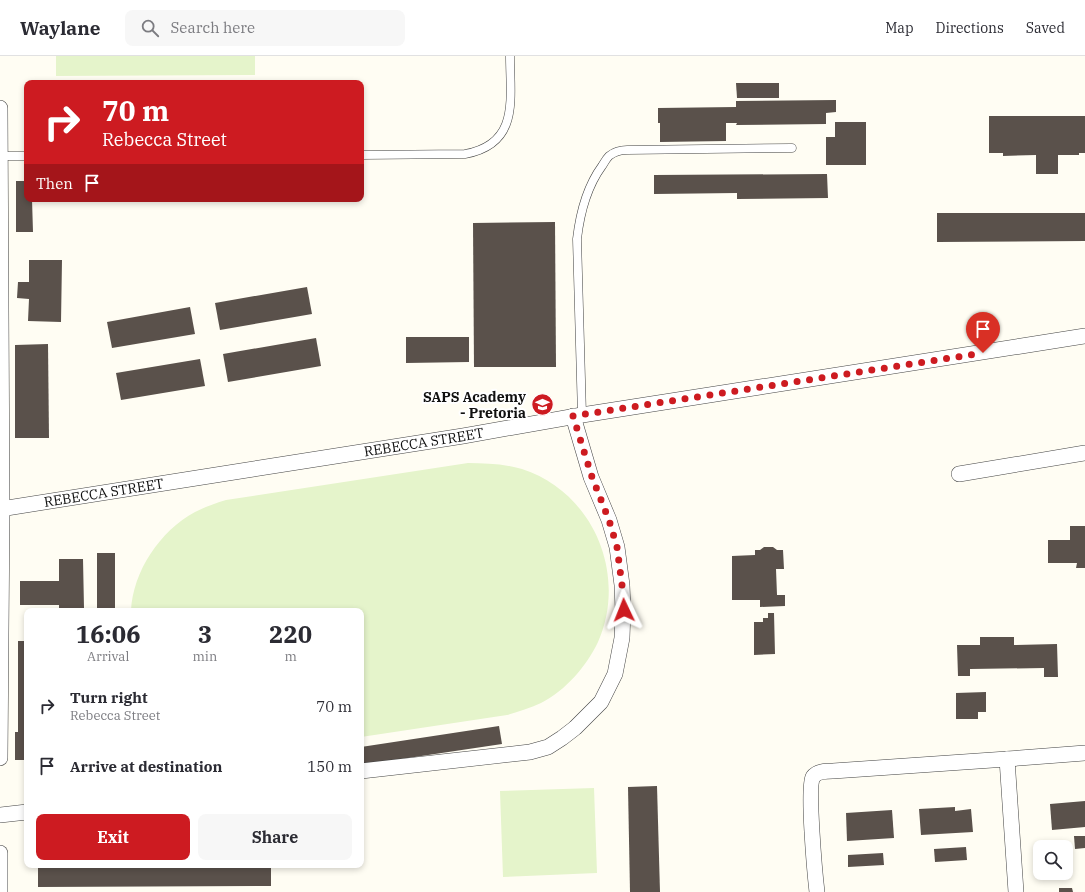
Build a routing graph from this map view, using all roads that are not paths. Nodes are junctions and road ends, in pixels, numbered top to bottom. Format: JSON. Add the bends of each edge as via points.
{"nodes":[{"id":1,"x":510,"y":56,"type":"edge"},
{"id":2,"x":0,"y":108,"type":"edge"},
{"id":3,"x":792,"y":148,"type":"dead end"},
{"id":4,"x":364,"y":155,"type":"edge"},
{"id":5,"x":0,"y":156,"type":"edge"},
{"id":6,"x":24,"y":156,"type":"edge"},
{"id":7,"x":1085,"y":336,"type":"edge"},
{"id":8,"x":577,"y":415,"type":"junction"},
{"id":9,"x":1085,"y":453,"type":"edge"},
{"id":10,"x":959,"y":474,"type":"dead end"},
{"id":11,"x":1,"y":509,"type":"edge"},
{"id":12,"x":1085,"y":753,"type":"edge"},
{"id":13,"x":0,"y":758,"type":"edge"},
{"id":14,"x":1007,"y":759,"type":"junction"},
{"id":15,"x":364,"y":771,"type":"edge"},
{"id":16,"x":24,"y":812,"type":"edge"},
{"id":17,"x":0,"y":815,"type":"edge"},
{"id":18,"x":0,"y":854,"type":"edge"},
{"id":19,"x":0,"y":892,"type":"edge"},
{"id":20,"x":817,"y":892,"type":"edge"},
{"id":21,"x":1016,"y":892,"type":"edge"}],
"edges":[{"from":1,"to":4,"type":"lane","via":[[509,118],[505,128],[492,144],[465,154]]},
{"from":2,"to":5,"type":"street"},
{"from":3,"to":8,"type":"lane","via":[[622,150],[610,155],[589,189],[579,222]]},
{"from":5,"to":6,"type":"lane"},
{"from":5,"to":11,"type":"street"},
{"from":7,"to":8,"type":"street","name":"REBECCA STREET"},
{"from":8,"to":11,"type":"street","name":"REBECCA STREET","via":[[463,436]]},
{"from":8,"to":15,"type":"street","via":[[592,477],[617,547],[622,585],[622,638],[615,674],[601,702],[575,728],[548,748]]},
{"from":9,"to":10,"type":"street"},
{"from":11,"to":13,"type":"street"},
{"from":12,"to":14,"type":"street"},
{"from":14,"to":20,"type":"street","via":[[833,770],[816,775],[812,778],[810,802]]},
{"from":14,"to":21,"type":"street"},
{"from":16,"to":17,"type":"street"},
{"from":18,"to":19,"type":"street"}]}
